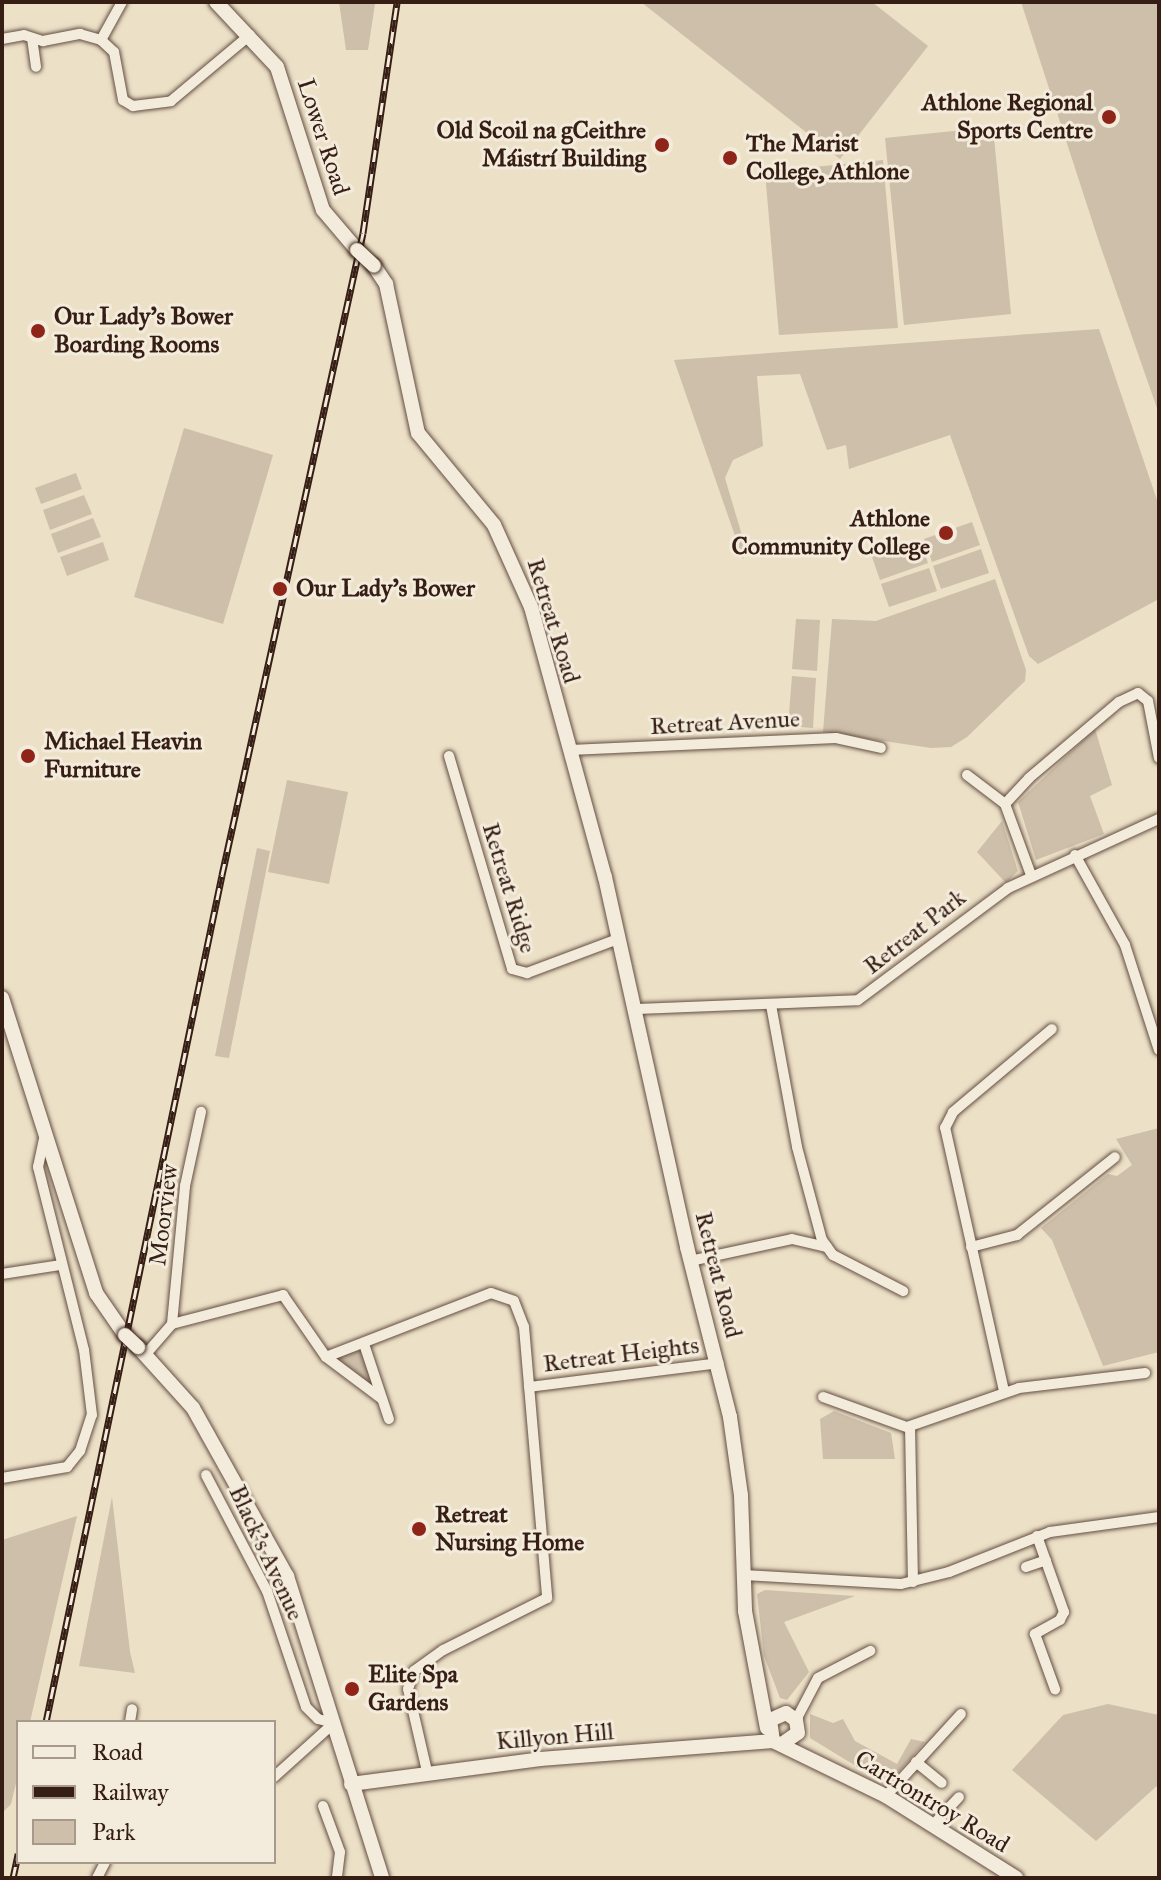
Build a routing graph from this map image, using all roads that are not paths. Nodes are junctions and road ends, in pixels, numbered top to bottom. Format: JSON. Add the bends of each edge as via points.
{"nodes":[{"id":1,"x":122,"y":2,"type":"edge"},
{"id":2,"x":216,"y":2,"type":"edge"},
{"id":3,"x":250,"y":35,"type":"junction"},
{"id":4,"x":32,"y":38,"type":"junction"},
{"id":5,"x":2,"y":39,"type":"edge"},
{"id":6,"x":101,"y":40,"type":"junction"},
{"id":7,"x":36,"y":67,"type":"dead end"},
{"id":8,"x":374,"y":266,"type":"joint"},
{"id":9,"x":881,"y":748,"type":"dead end"},
{"id":10,"x":570,"y":750,"type":"junction"},
{"id":11,"x":449,"y":756,"type":"dead end"},
{"id":12,"x":1159,"y":758,"type":"edge"},
{"id":13,"x":967,"y":775,"type":"dead end"},
{"id":14,"x":1005,"y":804,"type":"junction"},
{"id":15,"x":1159,"y":819,"type":"edge"},
{"id":16,"x":1075,"y":855,"type":"junction"},
{"id":17,"x":1031,"y":875,"type":"junction"},
{"id":18,"x":618,"y":939,"type":"junction"},
{"id":19,"x":2,"y":998,"type":"edge"},
{"id":20,"x":771,"y":1005,"type":"junction"},
{"id":21,"x":636,"y":1009,"type":"junction"},
{"id":22,"x":1052,"y":1029,"type":"dead end"},
{"id":23,"x":1159,"y":1050,"type":"edge"},
{"id":24,"x":201,"y":1112,"type":"dead end"},
{"id":25,"x":44,"y":1139,"type":"junction"},
{"id":26,"x":1115,"y":1157,"type":"dead end"},
{"id":27,"x":827,"y":1247,"type":"junction"},
{"id":28,"x":971,"y":1247,"type":"junction"},
{"id":29,"x":690,"y":1261,"type":"junction"},
{"id":30,"x":61,"y":1265,"type":"junction"},
{"id":31,"x":2,"y":1274,"type":"edge"},
{"id":32,"x":903,"y":1291,"type":"dead end"},
{"id":33,"x":172,"y":1324,"type":"junction"},
{"id":34,"x":364,"y":1344,"type":"junction"},
{"id":35,"x":142,"y":1350,"type":"junction"},
{"id":36,"x":326,"y":1357,"type":"junction"},
{"id":37,"x":718,"y":1363,"type":"junction"},
{"id":38,"x":1145,"y":1373,"type":"dead end"},
{"id":39,"x":529,"y":1387,"type":"junction"},
{"id":40,"x":1004,"y":1391,"type":"junction"},
{"id":41,"x":823,"y":1397,"type":"dead end"},
{"id":42,"x":382,"y":1399,"type":"junction"},
{"id":43,"x":389,"y":1419,"type":"dead end"},
{"id":44,"x":909,"y":1428,"type":"junction"},
{"id":45,"x":206,"y":1475,"type":"dead end"},
{"id":46,"x":2,"y":1478,"type":"edge"},
{"id":47,"x":1159,"y":1517,"type":"edge"},
{"id":48,"x":1037,"y":1536,"type":"junction"},
{"id":49,"x":1046,"y":1560,"type":"junction"},
{"id":50,"x":1026,"y":1567,"type":"dead end"},
{"id":51,"x":744,"y":1575,"type":"junction"},
{"id":52,"x":913,"y":1582,"type":"junction"},
{"id":53,"x":870,"y":1651,"type":"dead end"},
{"id":54,"x":1055,"y":1689,"type":"dead end"},
{"id":55,"x":132,"y":1709,"type":"dead end"},
{"id":56,"x":961,"y":1714,"type":"dead end"},
{"id":57,"x":130,"y":1720,"type":"edge"},
{"id":58,"x":334,"y":1723,"type":"junction"},
{"id":59,"x":778,"y":1730,"type":"junction"},
{"id":60,"x":916,"y":1762,"type":"junction"},
{"id":61,"x":427,"y":1771,"type":"junction"},
{"id":62,"x":276,"y":1775,"type":"edge"},
{"id":63,"x":351,"y":1784,"type":"junction"},
{"id":64,"x":886,"y":1796,"type":"junction"},
{"id":65,"x":323,"y":1806,"type":"dead end"},
{"id":66,"x":933,"y":1825,"type":"junction"},
{"id":67,"x":337,"y":1878,"type":"edge"},
{"id":68,"x":382,"y":1878,"type":"edge"},
{"id":69,"x":1016,"y":1878,"type":"edge"}],
"edges":[{"from":1,"to":6,"type":"street"},
{"from":2,"to":3,"type":"street","name":"Lower Road"},
{"from":3,"to":6,"type":"street","via":[[168,103],[133,106],[123,100],[114,52]]},
{"from":3,"to":8,"type":"street","name":"Lower Road","bridge":true,"via":[[277,67],[323,210]]},
{"from":4,"to":5,"type":"street"},
{"from":4,"to":6,"type":"street","via":[[80,34]]},
{"from":4,"to":7,"type":"street"},
{"from":8,"to":10,"type":"street","name":"Retreat Road","via":[[386,284],[418,433],[435,459],[469,489],[512,560],[531,607]]},
{"from":9,"to":10,"type":"street","name":"Retreat Avenue","via":[[836,738]]},
{"from":10,"to":18,"type":"street","name":"Retreat Road","via":[[611,876]]},
{"from":11,"to":18,"type":"street","name":"Retreat Ridge","via":[[512,969],[527,973]]},
{"from":12,"to":14,"type":"street","via":[[1148,701],[1135,694],[1059,750]]},
{"from":13,"to":14,"type":"street"},
{"from":14,"to":17,"type":"street"},
{"from":15,"to":16,"type":"street","name":"Retreat Park"},
{"from":16,"to":17,"type":"street","name":"Retreat Park"},
{"from":16,"to":23,"type":"street","via":[[1125,945]]},
{"from":17,"to":20,"type":"street","name":"Retreat Park","via":[[953,925],[858,1000]]},
{"from":18,"to":21,"type":"street","name":"Retreat Road"},
{"from":19,"to":25,"type":"street"},
{"from":20,"to":21,"type":"street","name":"Retreat Park"},
{"from":20,"to":27,"type":"street","via":[[797,1147]]},
{"from":21,"to":29,"type":"street","name":"Retreat Road"},
{"from":22,"to":28,"type":"street","via":[[946,1122],[944,1134]]},
{"from":24,"to":33,"type":"street","name":"Moorview","via":[[185,1186]]},
{"from":25,"to":30,"type":"street","via":[[38,1167]]},
{"from":25,"to":35,"type":"street","bridge":true,"via":[[103,1310]]},
{"from":26,"to":28,"type":"street","via":[[1017,1235]]},
{"from":27,"to":29,"type":"street","via":[[792,1239]]},
{"from":27,"to":32,"type":"street"},
{"from":28,"to":40,"type":"street"},
{"from":29,"to":37,"type":"street","name":"Retreat Road"},
{"from":30,"to":31,"type":"street"},
{"from":30,"to":46,"type":"street","via":[[84,1350],[92,1415],[80,1451],[67,1467]]},
{"from":33,"to":35,"type":"street"},
{"from":33,"to":36,"type":"street","via":[[283,1295]]},
{"from":34,"to":36,"type":"street","name":"Retreat Heights"},
{"from":34,"to":39,"type":"street","name":"Retreat Heights","via":[[456,1303],[491,1293],[503,1296],[520,1311]]},
{"from":34,"to":42,"type":"street"},
{"from":35,"to":58,"type":"street","via":[[193,1408],[279,1560],[300,1608]]},
{"from":36,"to":42,"type":"street"},
{"from":37,"to":39,"type":"street","name":"Retreat Heights"},
{"from":37,"to":51,"type":"street","name":"Retreat Road","via":[[739,1469]]},
{"from":38,"to":40,"type":"street"},
{"from":39,"to":61,"type":"street","name":"Retreat Heights","via":[[547,1598],[443,1650],[414,1671],[408,1689]]},
{"from":40,"to":44,"type":"street"},
{"from":41,"to":44,"type":"street"},
{"from":42,"to":43,"type":"street"},
{"from":44,"to":52,"type":"street"},
{"from":45,"to":58,"type":"street","name":"Black's Avenue","via":[[267,1591],[306,1707]]},
{"from":47,"to":48,"type":"street"},
{"from":48,"to":49,"type":"street"},
{"from":48,"to":52,"type":"street"},
{"from":49,"to":50,"type":"street"},
{"from":49,"to":54,"type":"street","via":[[1064,1612],[1035,1639]]},
{"from":51,"to":52,"type":"street"},
{"from":51,"to":59,"type":"street","name":"Retreat Road","via":[[760,1687]]},
{"from":53,"to":59,"type":"street","via":[[821,1675]]},
{"from":55,"to":57,"type":"street"},
{"from":56,"to":60,"type":"street"},
{"from":58,"to":62,"type":"street"},
{"from":58,"to":63,"type":"street"},
{"from":59,"to":61,"type":"street","name":"Killyon Hill"},
{"from":59,"to":64,"type":"street","name":"Cartrontroy Road","via":[[824,1764]]},
{"from":60,"to":64,"type":"street"},
{"from":60,"to":66,"type":"street","via":[[955,1793]]},
{"from":61,"to":63,"type":"street","name":"Killyon Hill"},
{"from":63,"to":68,"type":"street"},
{"from":64,"to":66,"type":"street","name":"Cartrontroy Road"},
{"from":65,"to":67,"type":"street","via":[[340,1852]]},
{"from":66,"to":69,"type":"street","name":"Cartrontroy Road"}]}
